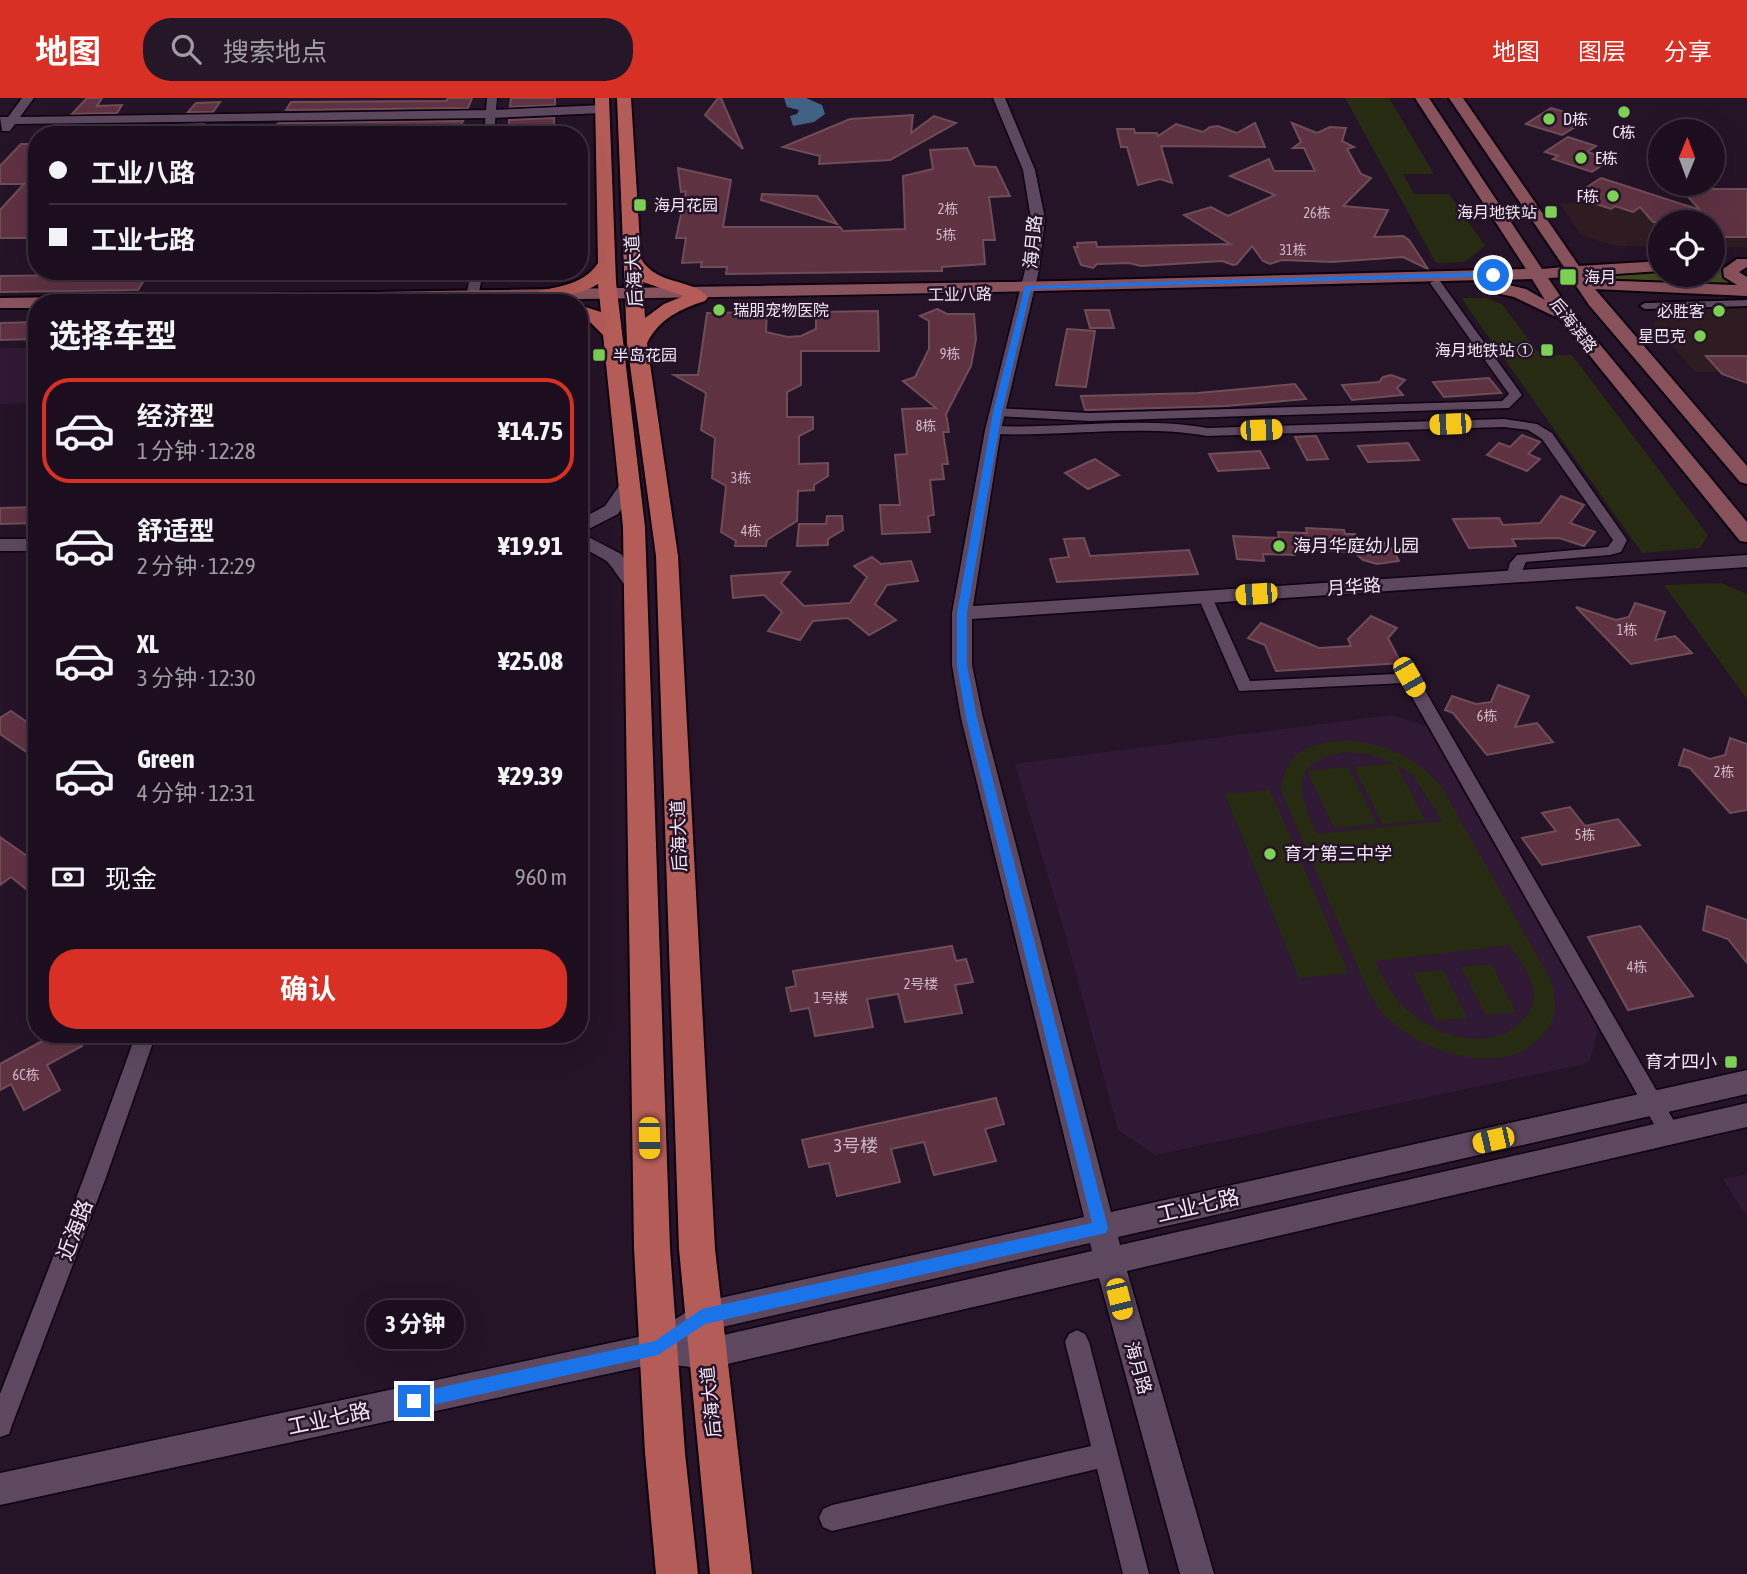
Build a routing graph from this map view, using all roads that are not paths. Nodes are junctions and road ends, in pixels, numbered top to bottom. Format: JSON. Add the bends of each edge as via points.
{"nodes":[{"id":1,"x":13,"y":98,"type":"edge"},
{"id":2,"x":28,"y":98,"type":"edge"},
{"id":3,"x":492,"y":98,"type":"edge"},
{"id":4,"x":624,"y":98,"type":"edge"},
{"id":5,"x":999,"y":98,"type":"edge"},
{"id":6,"x":1422,"y":98,"type":"edge"},
{"id":7,"x":1455,"y":98,"type":"edge"},
{"id":8,"x":603,"y":104,"type":"edge"},
{"id":9,"x":491,"y":114,"type":"junction"},
{"id":10,"x":4,"y":119,"type":"edge"},
{"id":11,"x":490,"y":126,"type":"edge"},
{"id":12,"x":0,"y":136,"type":"edge"},
{"id":13,"x":1541,"y":226,"type":"junction"},
{"id":14,"x":1511,"y":236,"type":"junction"},
{"id":15,"x":633,"y":260,"type":"junction"},
{"id":16,"x":607,"y":261,"type":"junction"},
{"id":17,"x":1648,"y":263,"type":"edge"},
{"id":18,"x":1745,"y":263,"type":"edge"},
{"id":19,"x":1725,"y":264,"type":"edge"},
{"id":20,"x":1648,"y":266,"type":"edge"},
{"id":21,"x":1539,"y":278,"type":"junction"},
{"id":22,"x":1578,"y":278,"type":"junction"},
{"id":23,"x":1468,"y":279,"type":"junction"},
{"id":24,"x":1436,"y":284,"type":"junction"},
{"id":25,"x":1747,"y":285,"type":"edge"},
{"id":26,"x":1028,"y":290,"type":"junction"},
{"id":27,"x":1747,"y":292,"type":"edge"},
{"id":28,"x":562,"y":294,"type":"edge"},
{"id":29,"x":696,"y":294,"type":"junction"},
{"id":30,"x":622,"y":296,"type":"junction"},
{"id":31,"x":588,"y":298,"type":"edge"},
{"id":32,"x":0,"y":303,"type":"edge"},
{"id":33,"x":28,"y":303,"type":"edge"},
{"id":34,"x":1747,"y":303,"type":"edge"},
{"id":35,"x":1645,"y":306,"type":"dead end"},
{"id":36,"x":28,"y":310,"type":"edge"},
{"id":37,"x":0,"y":311,"type":"edge"},
{"id":38,"x":588,"y":313,"type":"edge"},
{"id":39,"x":1570,"y":321,"type":"junction"},
{"id":40,"x":625,"y":338,"type":"junction"},
{"id":41,"x":1625,"y":338,"type":"junction"},
{"id":42,"x":995,"y":421,"type":"junction"},
{"id":43,"x":1747,"y":478,"type":"edge"},
{"id":44,"x":629,"y":484,"type":"junction"},
{"id":45,"x":588,"y":523,"type":"edge"},
{"id":46,"x":1747,"y":536,"type":"edge"},
{"id":47,"x":588,"y":543,"type":"edge"},
{"id":48,"x":0,"y":545,"type":"edge"},
{"id":49,"x":28,"y":545,"type":"edge"},
{"id":50,"x":1747,"y":561,"type":"edge"},
{"id":51,"x":1513,"y":577,"type":"junction"},
{"id":52,"x":636,"y":586,"type":"junction"},
{"id":53,"x":1205,"y":597,"type":"junction"},
{"id":54,"x":962,"y":613,"type":"junction"},
{"id":55,"x":143,"y":1043,"type":"edge"},
{"id":56,"x":1747,"y":1082,"type":"edge"},
{"id":57,"x":1652,"y":1104,"type":"junction"},
{"id":58,"x":1747,"y":1115,"type":"edge"},
{"id":59,"x":1670,"y":1133,"type":"junction"},
{"id":60,"x":1101,"y":1228,"type":"junction"},
{"id":61,"x":1110,"y":1263,"type":"junction"},
{"id":62,"x":702,"y":1317,"type":"junction"},
{"id":63,"x":1077,"y":1342,"type":"dead end"},
{"id":64,"x":658,"y":1348,"type":"junction"},
{"id":65,"x":706,"y":1354,"type":"junction"},
{"id":66,"x":0,"y":1425,"type":"edge"},
{"id":67,"x":1105,"y":1455,"type":"junction"},
{"id":68,"x":0,"y":1489,"type":"edge"},
{"id":69,"x":832,"y":1518,"type":"dead end"},
{"id":70,"x":677,"y":1574,"type":"edge"},
{"id":71,"x":731,"y":1574,"type":"edge"},
{"id":72,"x":1136,"y":1574,"type":"edge"},
{"id":73,"x":1197,"y":1574,"type":"edge"}],
"edges":[{"from":1,"to":10,"type":"street"},
{"from":2,"to":10,"type":"street"},
{"from":3,"to":9,"type":"street"},
{"from":4,"to":15,"type":"main road","name":"后海大道"},
{"from":5,"to":26,"type":"street","name":"海月路","via":[[1036,196],[1038,219]]},
{"from":6,"to":14,"type":"main road","name":"后海滨路"},
{"from":7,"to":13,"type":"main road","name":"后海滨路"},
{"from":8,"to":9,"type":"street"},
{"from":8,"to":16,"type":"main road","name":"后海大道"},
{"from":9,"to":10,"type":"street"},
{"from":9,"to":11,"type":"street"},
{"from":10,"to":12,"type":"street"},
{"from":13,"to":17,"type":"main road","via":[[1584,252]]},
{"from":13,"to":22,"type":"main road","name":"后海滨路"},
{"from":14,"to":21,"type":"main road","name":"后海滨路"},
{"from":14,"to":23,"type":"main road","via":[[1503,264]]},
{"from":15,"to":29,"type":"main road","via":[[647,279]]},
{"from":15,"to":30,"type":"main road","name":"后海大道"},
{"from":16,"to":28,"type":"main road","via":[[600,273]]},
{"from":16,"to":30,"type":"main road","name":"后海大道"},
{"from":18,"to":19,"type":"main road"},
{"from":18,"to":25,"type":"main road","via":[[1730,273]]},
{"from":20,"to":22,"type":"main road","name":"工业八路"},
{"from":21,"to":22,"type":"main road","name":"工业八路"},
{"from":21,"to":23,"type":"main road","name":"工业八路"},
{"from":21,"to":39,"type":"main road","name":"后海滨路"},
{"from":22,"to":27,"type":"main road","name":"工业八路"},
{"from":22,"to":41,"type":"main road","name":"后海滨路"},
{"from":23,"to":24,"type":"main road","name":"工业八路"},
{"from":23,"to":26,"type":"main road","name":"工业八路"},
{"from":23,"to":39,"type":"main road","via":[[1520,293]]},
{"from":24,"to":26,"type":"main road","name":"工业八路"},
{"from":24,"to":42,"type":"street","via":[[1517,395],[1505,405]]},
{"from":26,"to":29,"type":"main road","name":"工业八路"},
{"from":26,"to":42,"type":"street","name":"海月路"},
{"from":27,"to":41,"type":"main road","via":[[1652,296],[1623,306],[1620,318]]},
{"from":29,"to":30,"type":"main road","name":"工业八路"},
{"from":29,"to":40,"type":"main road"},
{"from":30,"to":31,"type":"main road","name":"工业八路"},
{"from":30,"to":40,"type":"main road","name":"后海大道"},
{"from":32,"to":33,"type":"main road","name":"工业八路"},
{"from":34,"to":35,"type":"street"},
{"from":36,"to":37,"type":"main road"},
{"from":38,"to":40,"type":"main road"},
{"from":39,"to":46,"type":"main road","name":"后海滨路"},
{"from":40,"to":44,"type":"main road","name":"后海大道"},
{"from":40,"to":62,"type":"main road","name":"后海大道","via":[[667,556]]},
{"from":41,"to":43,"type":"main road","name":"后海滨路"},
{"from":42,"to":51,"type":"street","via":[[1040,432],[1504,423],[1532,427],[1547,436],[1618,535],[1620,545],[1610,551],[1522,558]]},
{"from":42,"to":54,"type":"street","name":"海月路"},
{"from":44,"to":45,"type":"street","via":[[612,510]]},
{"from":44,"to":52,"type":"main road","name":"后海大道"},
{"from":47,"to":52,"type":"street","via":[[614,558]]},
{"from":48,"to":49,"type":"street"},
{"from":50,"to":51,"type":"street","name":"月华路"},
{"from":51,"to":53,"type":"street","name":"月华路"},
{"from":52,"to":64,"type":"main road","name":"后海大道"},
{"from":53,"to":54,"type":"street","name":"月华路"},
{"from":53,"to":57,"type":"street","via":[[1245,687],[1409,677]]},
{"from":54,"to":60,"type":"street","name":"海月路","via":[[962,665],[970,708]]},
{"from":55,"to":66,"type":"street","name":"近海路"},
{"from":56,"to":57,"type":"street","name":"工业七路"},
{"from":57,"to":59,"type":"street"},
{"from":57,"to":60,"type":"street","name":"工业七路"},
{"from":58,"to":59,"type":"street","name":"工业七路"},
{"from":59,"to":61,"type":"street","name":"工业七路"},
{"from":60,"to":61,"type":"street","name":"海月路"},
{"from":60,"to":62,"type":"street","name":"工业七路"},
{"from":61,"to":65,"type":"street","name":"工业七路"},
{"from":61,"to":73,"type":"street","name":"海月路"},
{"from":62,"to":64,"type":"street","name":"工业七路"},
{"from":62,"to":65,"type":"main road","name":"后海大道"},
{"from":63,"to":67,"type":"street"},
{"from":64,"to":65,"type":"street","name":"工业七路"},
{"from":64,"to":68,"type":"street","name":"工业七路"},
{"from":64,"to":70,"type":"main road","name":"后海大道"},
{"from":65,"to":71,"type":"main road","name":"后海大道"},
{"from":67,"to":69,"type":"street"},
{"from":67,"to":72,"type":"street"}]}
